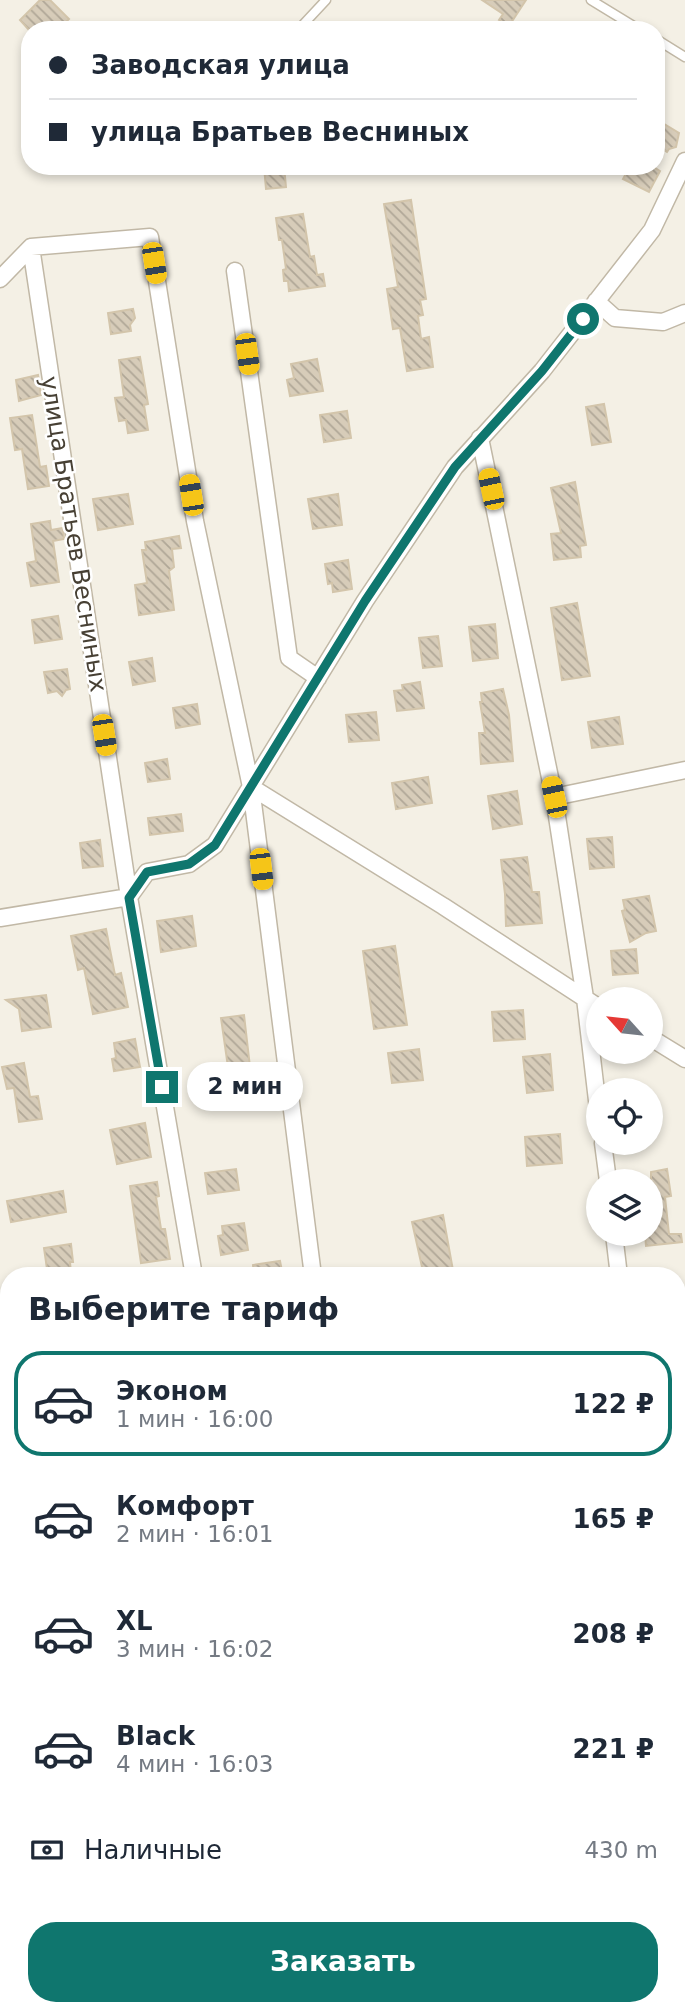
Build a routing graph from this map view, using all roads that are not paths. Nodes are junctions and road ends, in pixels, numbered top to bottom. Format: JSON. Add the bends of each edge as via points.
{"nodes":[{"id":1,"x":326,"y":0,"type":"edge"},
{"id":2,"x":591,"y":0,"type":"edge"},
{"id":3,"x":306,"y":21,"type":"edge"},
{"id":4,"x":625,"y":21,"type":"edge"},
{"id":5,"x":665,"y":45,"type":"edge"},
{"id":6,"x":685,"y":57,"type":"edge"},
{"id":7,"x":685,"y":161,"type":"edge"},
{"id":8,"x":31,"y":247,"type":"junction"},
{"id":9,"x":235,"y":271,"type":"dead end"},
{"id":10,"x":0,"y":279,"type":"edge"},
{"id":11,"x":596,"y":301,"type":"junction"},
{"id":12,"x":685,"y":313,"type":"edge"},
{"id":13,"x":480,"y":438,"type":"junction"},
{"id":14,"x":318,"y":678,"type":"junction"},
{"id":15,"x":685,"y":770,"type":"edge"},
{"id":16,"x":251,"y":787,"type":"junction"},
{"id":17,"x":554,"y":797,"type":"junction"},
{"id":18,"x":129,"y":898,"type":"junction"},
{"id":19,"x":0,"y":918,"type":"edge"},
{"id":20,"x":589,"y":987,"type":"edge"},
{"id":21,"x":586,"y":998,"type":"edge"},
{"id":22,"x":663,"y":1045,"type":"edge"},
{"id":23,"x":685,"y":1059,"type":"edge"},
{"id":24,"x":615,"y":1246,"type":"edge"},
{"id":25,"x":192,"y":1267,"type":"edge"},
{"id":26,"x":312,"y":1267,"type":"edge"},
{"id":27,"x":618,"y":1267,"type":"edge"}],
"edges":[{"from":1,"to":3,"type":"lane"},
{"from":2,"to":4,"type":"lane"},
{"from":5,"to":6,"type":"lane"},
{"from":7,"to":11,"type":"street","via":[[652,230]]},
{"from":8,"to":10,"type":"street"},
{"from":8,"to":16,"type":"street","via":[[150,237],[195,521]]},
{"from":8,"to":18,"type":"street","name":"улица Братьев Весниных"},
{"from":9,"to":14,"type":"street","via":[[289,658]]},
{"from":11,"to":12,"type":"street","via":[[615,318],[663,322]]},
{"from":11,"to":13,"type":"street","via":[[542,371]]},
{"from":13,"to":14,"type":"street","via":[[448,478]]},
{"from":13,"to":17,"type":"street"},
{"from":14,"to":16,"type":"street"},
{"from":15,"to":17,"type":"street"},
{"from":16,"to":18,"type":"street","via":[[215,845],[189,864],[147,872]]},
{"from":16,"to":21,"type":"street"},
{"from":16,"to":26,"type":"street"},
{"from":17,"to":20,"type":"street"},
{"from":18,"to":19,"type":"street"},
{"from":18,"to":25,"type":"street","name":"улица Братьев Весниных"},
{"from":22,"to":23,"type":"street"},
{"from":24,"to":27,"type":"street"}]}
